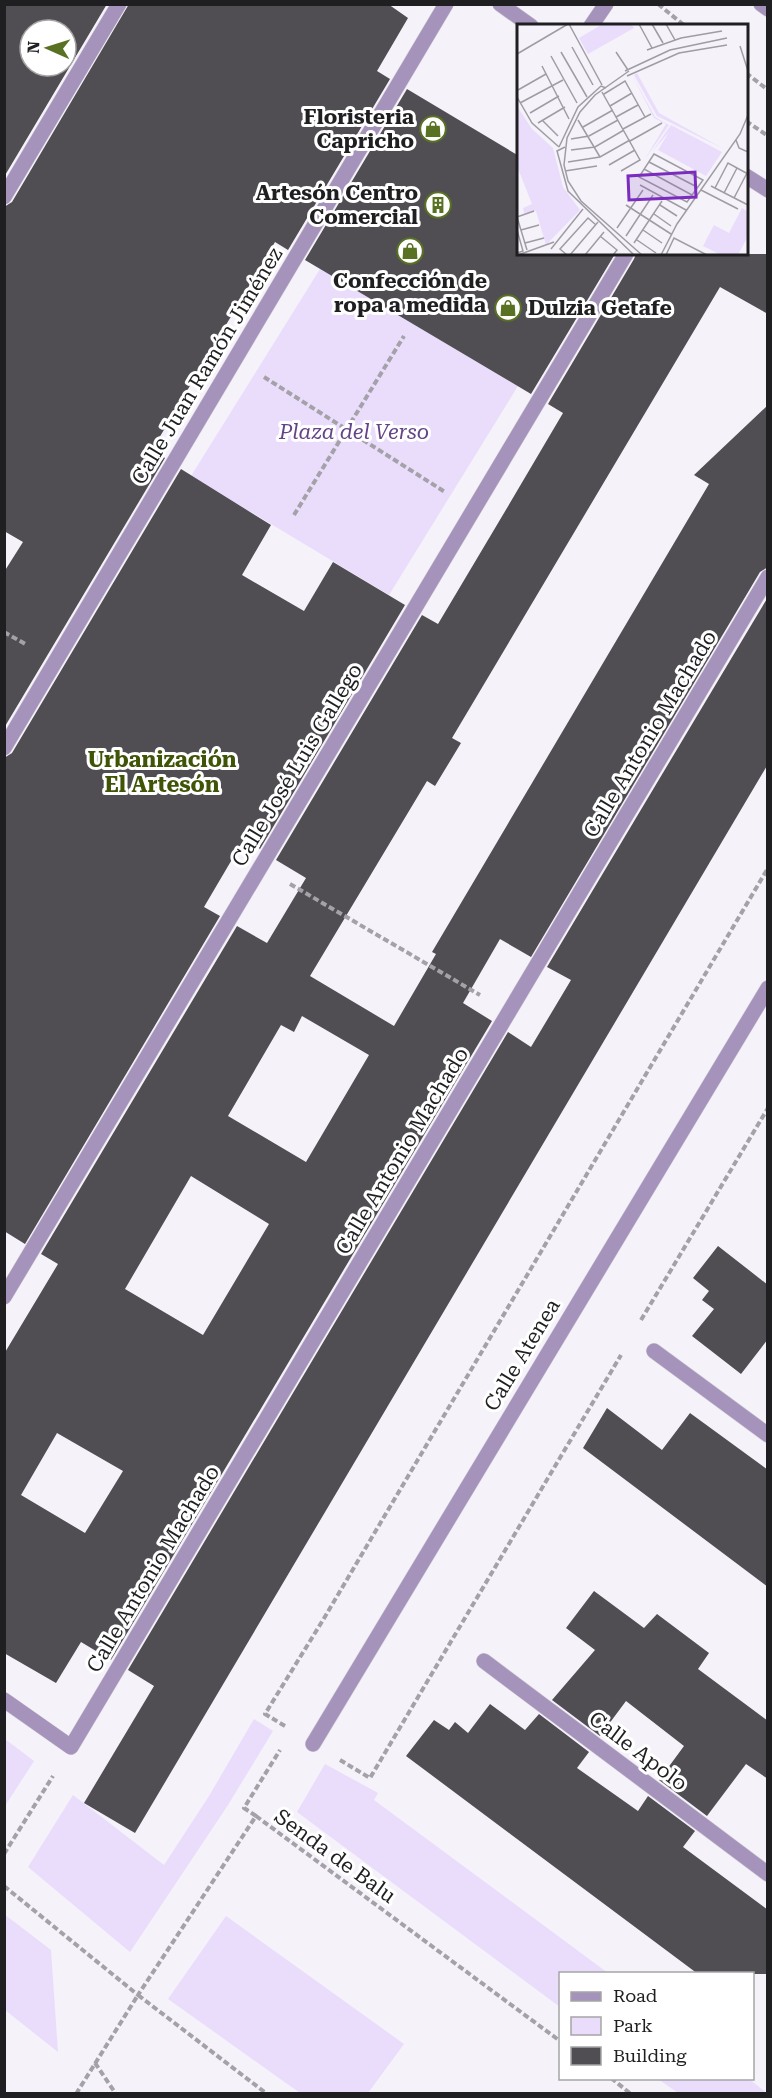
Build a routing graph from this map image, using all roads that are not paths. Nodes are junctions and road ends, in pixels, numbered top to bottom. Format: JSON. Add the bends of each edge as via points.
{"nodes":[{"id":1,"x":119,"y":4,"type":"edge"},
{"id":2,"x":446,"y":4,"type":"edge"},
{"id":3,"x":500,"y":4,"type":"edge"},
{"id":4,"x":606,"y":4,"type":"edge"},
{"id":5,"x":761,"y":4,"type":"edge"},
{"id":6,"x":768,"y":9,"type":"edge"},
{"id":7,"x":528,"y":24,"type":"edge"},
{"id":8,"x":592,"y":24,"type":"edge"},
{"id":9,"x":748,"y":177,"type":"edge"},
{"id":10,"x":768,"y":190,"type":"edge"},
{"id":11,"x":4,"y":197,"type":"edge"},
{"id":12,"x":625,"y":255,"type":"edge"},
{"id":13,"x":768,"y":577,"type":"edge"},
{"id":14,"x":4,"y":748,"type":"edge"},
{"id":15,"x":768,"y":988,"type":"edge"},
{"id":16,"x":4,"y":1297,"type":"edge"},
{"id":17,"x":654,"y":1351,"type":"dead end"},
{"id":18,"x":768,"y":1435,"type":"edge"},
{"id":19,"x":484,"y":1661,"type":"dead end"},
{"id":20,"x":4,"y":1700,"type":"edge"},
{"id":21,"x":313,"y":1744,"type":"dead end"},
{"id":22,"x":768,"y":1874,"type":"edge"}],
"edges":[{"from":1,"to":11,"type":"street"},
{"from":2,"to":14,"type":"street","name":"Calle Juan Ramón Jiménez"},
{"from":3,"to":7,"type":"street"},
{"from":4,"to":8,"type":"street"},
{"from":5,"to":6,"type":"street"},
{"from":9,"to":10,"type":"street"},
{"from":12,"to":16,"type":"street","name":"Calle José Luis Gallego"},
{"from":13,"to":20,"type":"street","name":"Calle Antonio Machado","via":[[71,1747]]},
{"from":15,"to":21,"type":"street","name":"Calle Atenea"},
{"from":17,"to":18,"type":"street"},
{"from":19,"to":22,"type":"street","name":"Calle Apolo"}]}
